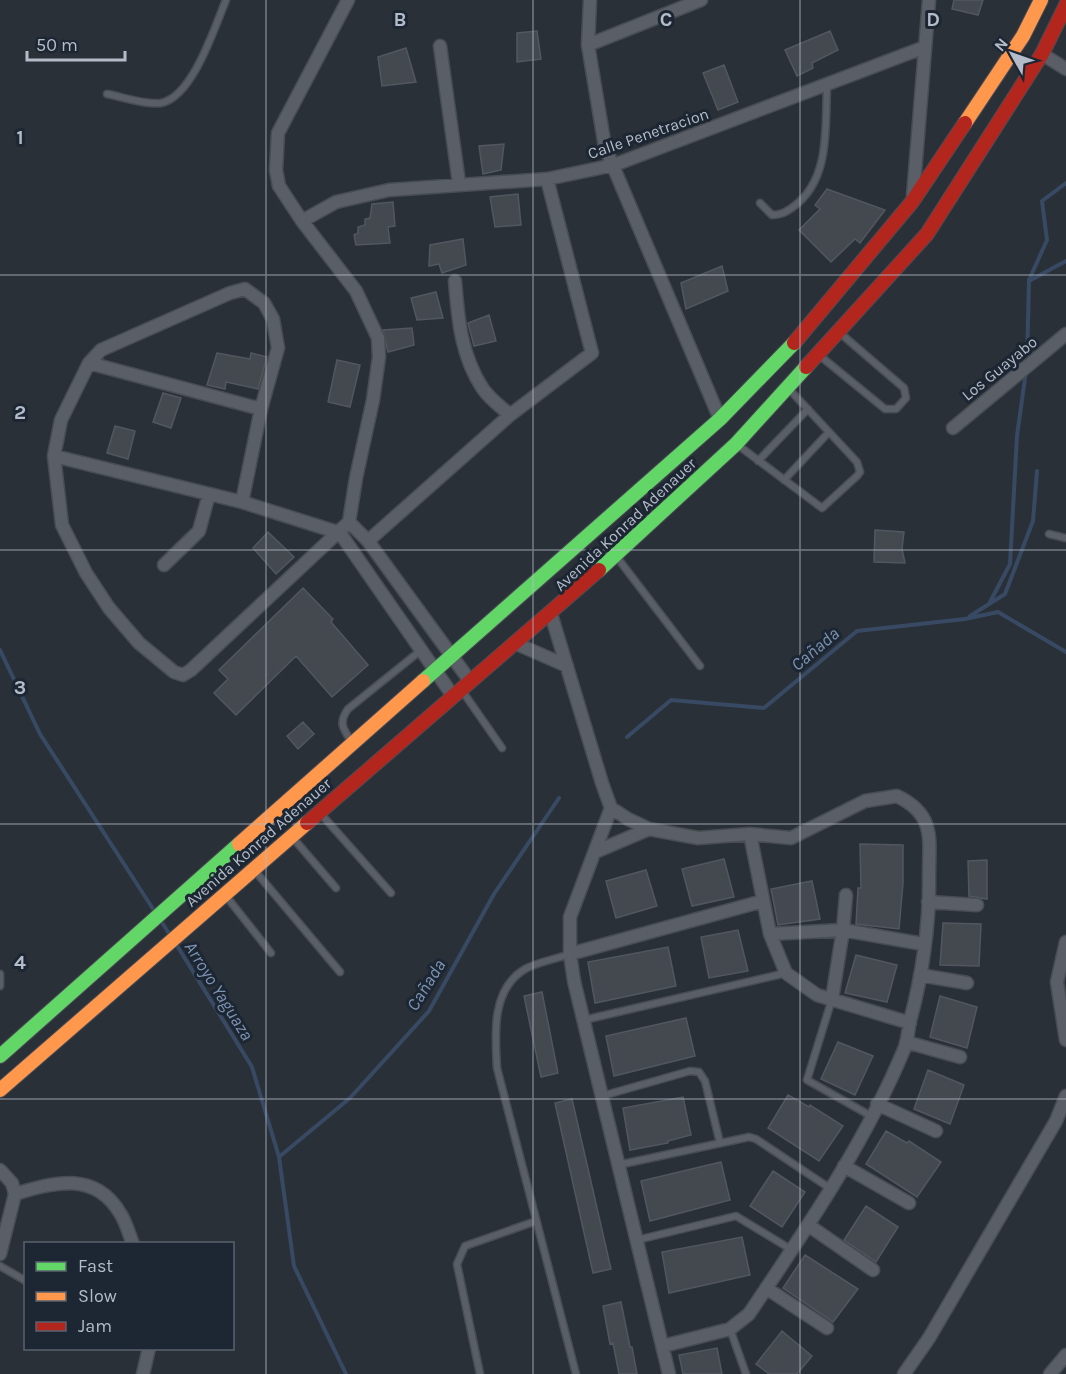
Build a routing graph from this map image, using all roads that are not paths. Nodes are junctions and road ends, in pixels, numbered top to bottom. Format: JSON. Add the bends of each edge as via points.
{"nodes":[{"id":1,"x":226,"y":0,"type":"edge"},
{"id":2,"x":348,"y":0,"type":"edge"},
{"id":3,"x":590,"y":0,"type":"edge"},
{"id":4,"x":701,"y":0,"type":"edge"},
{"id":5,"x":929,"y":0,"type":"edge"},
{"id":6,"x":1041,"y":0,"type":"edge"},
{"id":7,"x":1066,"y":5,"type":"edge"},
{"id":8,"x":588,"y":45,"type":"junction"},
{"id":9,"x":440,"y":46,"type":"dead end"},
{"id":10,"x":925,"y":47,"type":"junction"},
{"id":11,"x":1042,"y":54,"type":"junction"},
{"id":12,"x":1066,"y":69,"type":"edge"},
{"id":13,"x":827,"y":85,"type":"junction"},
{"id":14,"x":106,"y":94,"type":"dead end"},
{"id":15,"x":614,"y":165,"type":"junction"},
{"id":16,"x":547,"y":180,"type":"junction"},
{"id":17,"x":459,"y":183,"type":"junction"},
{"id":18,"x":912,"y":202,"type":"junction"},
{"id":19,"x":760,"y":204,"type":"dead end"},
{"id":20,"x":302,"y":221,"type":"junction"},
{"id":21,"x":455,"y":281,"type":"dead end"},
{"id":22,"x":839,"y":332,"type":"junction"},
{"id":23,"x":1066,"y":334,"type":"edge"},
{"id":24,"x":819,"y":354,"type":"junction"},
{"id":25,"x":88,"y":363,"type":"junction"},
{"id":26,"x":788,"y":388,"type":"junction"},
{"id":27,"x":261,"y":409,"type":"junction"},
{"id":28,"x":808,"y":409,"type":"junction"},
{"id":29,"x":510,"y":416,"type":"junction"},
{"id":30,"x":720,"y":419,"type":"junction"},
{"id":31,"x":953,"y":428,"type":"dead end"},
{"id":32,"x":829,"y":432,"type":"junction"},
{"id":33,"x":736,"y":444,"type":"junction"},
{"id":34,"x":54,"y":456,"type":"junction"},
{"id":35,"x":758,"y":461,"type":"junction"},
{"id":36,"x":784,"y":480,"type":"junction"},
{"id":37,"x":209,"y":494,"type":"junction"},
{"id":38,"x":242,"y":502,"type":"junction"},
{"id":39,"x":349,"y":522,"type":"junction"},
{"id":40,"x":340,"y":533,"type":"junction"},
{"id":41,"x":1049,"y":534,"type":"dead end"},
{"id":42,"x":1066,"y":538,"type":"edge"},
{"id":43,"x":368,"y":541,"type":"junction"},
{"id":44,"x":616,"y":555,"type":"junction"},
{"id":45,"x":164,"y":565,"type":"dead end"},
{"id":46,"x":551,"y":614,"type":"junction"},
{"id":47,"x":517,"y":644,"type":"junction"},
{"id":48,"x":420,"y":651,"type":"junction"},
{"id":49,"x":451,"y":656,"type":"junction"},
{"id":50,"x":567,"y":666,"type":"junction"},
{"id":51,"x":700,"y":666,"type":"dead end"},
{"id":52,"x":434,"y":670,"type":"junction"},
{"id":53,"x":462,"y":688,"type":"junction"},
{"id":54,"x":352,"y":743,"type":"junction"},
{"id":55,"x":502,"y":748,"type":"dead end"},
{"id":56,"x":611,"y":808,"type":"junction"},
{"id":57,"x":318,"y":812,"type":"junction"},
{"id":58,"x":649,"y":829,"type":"junction"},
{"id":59,"x":750,"y":834,"type":"junction"},
{"id":60,"x":291,"y":835,"type":"junction"},
{"id":61,"x":595,"y":852,"type":"junction"},
{"id":62,"x":252,"y":868,"type":"junction"},
{"id":63,"x":336,"y":888,"type":"dead end"},
{"id":64,"x":392,"y":892,"type":"dead end"},
{"id":65,"x":224,"y":893,"type":"junction"},
{"id":66,"x":846,"y":895,"type":"dead end"},
{"id":67,"x":763,"y":901,"type":"junction"},
{"id":68,"x":928,"y":903,"type":"junction"},
{"id":69,"x":977,"y":905,"type":"dead end"},
{"id":70,"x":843,"y":930,"type":"junction"},
{"id":71,"x":770,"y":934,"type":"junction"},
{"id":72,"x":1066,"y":942,"type":"edge"},
{"id":73,"x":923,"y":944,"type":"junction"},
{"id":74,"x":271,"y":953,"type":"dead end"},
{"id":75,"x":570,"y":954,"type":"junction"},
{"id":76,"x":340,"y":972,"type":"dead end"},
{"id":77,"x":786,"y":973,"type":"junction"},
{"id":78,"x":0,"y":974,"type":"edge"},
{"id":79,"x":920,"y":975,"type":"junction"},
{"id":80,"x":967,"y":983,"type":"dead end"},
{"id":81,"x":0,"y":986,"type":"edge"},
{"id":82,"x":832,"y":999,"type":"junction"},
{"id":83,"x":584,"y":1020,"type":"junction"},
{"id":84,"x":910,"y":1023,"type":"junction"},
{"id":85,"x":1066,"y":1040,"type":"edge"},
{"id":86,"x":906,"y":1042,"type":"junction"},
{"id":87,"x":1,"y":1053,"type":"edge"},
{"id":88,"x":960,"y":1057,"type":"dead end"},
{"id":89,"x":0,"y":1090,"type":"edge"},
{"id":90,"x":602,"y":1096,"type":"junction"},
{"id":91,"x":1066,"y":1096,"type":"edge"},
{"id":92,"x":877,"y":1104,"type":"junction"},
{"id":93,"x":871,"y":1116,"type":"junction"},
{"id":94,"x":936,"y":1131,"type":"dead end"},
{"id":95,"x":720,"y":1143,"type":"junction"},
{"id":96,"x":618,"y":1165,"type":"junction"},
{"id":97,"x":844,"y":1166,"type":"junction"},
{"id":98,"x":0,"y":1170,"type":"edge"},
{"id":99,"x":831,"y":1189,"type":"junction"},
{"id":100,"x":15,"y":1194,"type":"junction"},
{"id":101,"x":909,"y":1203,"type":"dead end"},
{"id":102,"x":536,"y":1221,"type":"junction"},
{"id":103,"x":808,"y":1225,"type":"junction"},
{"id":104,"x":637,"y":1240,"type":"junction"},
{"id":105,"x":132,"y":1242,"type":"edge"},
{"id":106,"x":792,"y":1250,"type":"junction"},
{"id":107,"x":0,"y":1254,"type":"edge"},
{"id":108,"x":0,"y":1266,"type":"edge"},
{"id":109,"x":873,"y":1270,"type":"dead end"},
{"id":110,"x":24,"y":1280,"type":"edge"},
{"id":111,"x":766,"y":1288,"type":"junction"},
{"id":112,"x":827,"y":1328,"type":"dead end"},
{"id":113,"x":730,"y":1329,"type":"junction"},
{"id":114,"x":663,"y":1346,"type":"junction"},
{"id":115,"x":149,"y":1350,"type":"edge"},
{"id":116,"x":1066,"y":1355,"type":"edge"},
{"id":117,"x":143,"y":1374,"type":"edge"},
{"id":118,"x":480,"y":1374,"type":"edge"},
{"id":119,"x":576,"y":1374,"type":"edge"},
{"id":120,"x":669,"y":1374,"type":"edge"},
{"id":121,"x":746,"y":1374,"type":"edge"},
{"id":122,"x":904,"y":1374,"type":"edge"},
{"id":123,"x":1050,"y":1374,"type":"edge"}],
"edges":[{"from":1,"to":14,"type":"lane","via":[[194,73],[168,101],[158,103]]},
{"from":2,"to":20,"type":"street","via":[[278,133],[279,186]]},
{"from":3,"to":8,"type":"street"},
{"from":4,"to":8,"type":"street"},
{"from":5,"to":10,"type":"street"},
{"from":6,"to":18,"type":"main road","name":"Avenida Konrad Adenauer","via":[[1023,36]]},
{"from":7,"to":11,"type":"main road","name":"Avenida Konrad Adenauer"},
{"from":8,"to":15,"type":"street","via":[[603,137]]},
{"from":9,"to":17,"type":"street"},
{"from":10,"to":13,"type":"street","name":"Calle Penetracion"},
{"from":10,"to":18,"type":"street"},
{"from":11,"to":12,"type":"street"},
{"from":11,"to":22,"type":"main road","name":"Avenida Konrad Adenauer","via":[[927,234]]},
{"from":13,"to":15,"type":"street","name":"Calle Penetracion"},
{"from":13,"to":19,"type":"lane","via":[[824,152],[813,186],[797,205],[784,213],[772,215]]},
{"from":15,"to":16,"type":"street","name":"Calle Penetracion"},
{"from":15,"to":30,"type":"street"},
{"from":16,"to":17,"type":"street","name":"Calle Penetracion"},
{"from":16,"to":29,"type":"street","via":[[593,348],[589,357]]},
{"from":17,"to":20,"type":"street","name":"Calle Penetracion","via":[[389,190],[336,202]]},
{"from":18,"to":30,"type":"main road","name":"Avenida Konrad Adenauer","via":[[806,331]]},
{"from":20,"to":39,"type":"street","via":[[356,291],[378,338],[373,400]]},
{"from":21,"to":29,"type":"street","via":[[467,360],[484,390]]},
{"from":22,"to":24,"type":"main road","name":"Avenida Konrad Adenauer"},
{"from":22,"to":24,"type":"lane","via":[[904,388],[906,398],[896,409],[885,409]]},
{"from":23,"to":31,"type":"street","name":"Los Guayabo"},
{"from":24,"to":26,"type":"main road","name":"Avenida Konrad Adenauer"},
{"from":25,"to":27,"type":"street"},
{"from":25,"to":27,"type":"street","via":[[101,350],[119,341],[245,289],[264,303],[277,333],[278,348]]},
{"from":25,"to":34,"type":"street","via":[[61,420]]},
{"from":26,"to":28,"type":"lane"},
{"from":26,"to":33,"type":"main road","name":"Avenida Konrad Adenauer"},
{"from":27,"to":38,"type":"street"},
{"from":28,"to":32,"type":"lane"},
{"from":28,"to":35,"type":"lane"},
{"from":29,"to":43,"type":"street"},
{"from":30,"to":49,"type":"main road","name":"Avenida Konrad Adenauer"},
{"from":32,"to":36,"type":"lane"},
{"from":32,"to":36,"type":"lane","via":[[857,462],[860,472],[822,508]]},
{"from":33,"to":35,"type":"lane"},
{"from":33,"to":44,"type":"main road","name":"Avenida Konrad Adenauer"},
{"from":34,"to":37,"type":"street"},
{"from":34,"to":40,"type":"street","via":[[62,525],[86,573],[139,643],[183,675]]},
{"from":35,"to":36,"type":"lane"},
{"from":37,"to":38,"type":"street"},
{"from":37,"to":45,"type":"street","via":[[199,531]]},
{"from":38,"to":40,"type":"street"},
{"from":39,"to":40,"type":"street"},
{"from":39,"to":43,"type":"street"},
{"from":40,"to":48,"type":"street"},
{"from":41,"to":42,"type":"lane"},
{"from":43,"to":49,"type":"street"},
{"from":44,"to":46,"type":"main road","name":"Avenida Konrad Adenauer"},
{"from":44,"to":51,"type":"lane"},
{"from":46,"to":47,"type":"main road","name":"Avenida Konrad Adenauer"},
{"from":46,"to":50,"type":"street"},
{"from":47,"to":50,"type":"street"},
{"from":47,"to":53,"type":"main road","name":"Avenida Konrad Adenauer"},
{"from":48,"to":52,"type":"street"},
{"from":48,"to":54,"type":"lane","via":[[348,709],[341,719]]},
{"from":49,"to":52,"type":"main road","name":"Avenida Konrad Adenauer"},
{"from":49,"to":53,"type":"street"},
{"from":50,"to":56,"type":"street"},
{"from":52,"to":53,"type":"street"},
{"from":52,"to":54,"type":"main road","name":"Avenida Konrad Adenauer"},
{"from":53,"to":55,"type":"lane"},
{"from":53,"to":57,"type":"main road","name":"Avenida Konrad Adenauer"},
{"from":54,"to":87,"type":"main road","name":"Avenida Konrad Adenauer"},
{"from":56,"to":58,"type":"street"},
{"from":56,"to":61,"type":"street"},
{"from":57,"to":60,"type":"main road","name":"Avenida Konrad Adenauer"},
{"from":57,"to":64,"type":"lane"},
{"from":58,"to":59,"type":"street","via":[[698,838]]},
{"from":58,"to":61,"type":"street"},
{"from":59,"to":67,"type":"street"},
{"from":59,"to":68,"type":"street","via":[[792,838],[865,801],[897,796],[921,812],[929,827]]},
{"from":60,"to":62,"type":"main road","name":"Avenida Konrad Adenauer"},
{"from":60,"to":63,"type":"lane"},
{"from":61,"to":75,"type":"street","via":[[570,917]]},
{"from":62,"to":65,"type":"main road","name":"Avenida Konrad Adenauer"},
{"from":62,"to":76,"type":"lane"},
{"from":65,"to":74,"type":"lane"},
{"from":65,"to":89,"type":"main road","name":"Avenida Konrad Adenauer"},
{"from":66,"to":70,"type":"street"},
{"from":67,"to":71,"type":"street"},
{"from":67,"to":75,"type":"street"},
{"from":68,"to":69,"type":"street"},
{"from":68,"to":73,"type":"street"},
{"from":70,"to":71,"type":"street"},
{"from":70,"to":73,"type":"street"},
{"from":70,"to":82,"type":"street"},
{"from":71,"to":77,"type":"street"},
{"from":72,"to":85,"type":"street","via":[[1057,982]]},
{"from":73,"to":79,"type":"street"},
{"from":75,"to":83,"type":"street"},
{"from":75,"to":102,"type":"lane","via":[[525,970],[510,983],[495,1019],[497,1068]]},
{"from":77,"to":82,"type":"street","via":[[817,995]]},
{"from":77,"to":83,"type":"lane"},
{"from":78,"to":81,"type":"lane"},
{"from":79,"to":80,"type":"street"},
{"from":79,"to":84,"type":"street"},
{"from":82,"to":84,"type":"street"},
{"from":82,"to":93,"type":"lane","via":[[807,1080]]},
{"from":83,"to":90,"type":"street"},
{"from":84,"to":86,"type":"street"},
{"from":86,"to":88,"type":"street"},
{"from":86,"to":92,"type":"street"},
{"from":90,"to":95,"type":"lane","via":[[690,1071],[699,1072],[705,1081]]},
{"from":90,"to":96,"type":"street"},
{"from":91,"to":122,"type":"street","via":[[987,1239]]},
{"from":92,"to":93,"type":"street"},
{"from":92,"to":94,"type":"street"},
{"from":93,"to":97,"type":"street"},
{"from":95,"to":96,"type":"lane"},
{"from":95,"to":99,"type":"lane","via":[[739,1137],[756,1139]]},
{"from":96,"to":104,"type":"street"},
{"from":97,"to":99,"type":"street"},
{"from":97,"to":101,"type":"street"},
{"from":98,"to":100,"type":"street","via":[[12,1183]]},
{"from":99,"to":103,"type":"street"},
{"from":100,"to":105,"type":"street","via":[[71,1182],[87,1186],[120,1212]]},
{"from":100,"to":107,"type":"street"},
{"from":102,"to":118,"type":"lane","via":[[465,1246],[459,1254],[457,1264]]},
{"from":102,"to":119,"type":"lane"},
{"from":103,"to":106,"type":"street"},
{"from":103,"to":109,"type":"street"},
{"from":104,"to":106,"type":"lane","via":[[736,1216]]},
{"from":104,"to":114,"type":"street"},
{"from":106,"to":111,"type":"street"},
{"from":108,"to":110,"type":"lane"},
{"from":111,"to":112,"type":"street"},
{"from":111,"to":113,"type":"street","via":[[749,1314]]},
{"from":113,"to":114,"type":"street"},
{"from":113,"to":121,"type":"lane"},
{"from":114,"to":120,"type":"street"},
{"from":115,"to":117,"type":"street"},
{"from":116,"to":123,"type":"street"}]}
